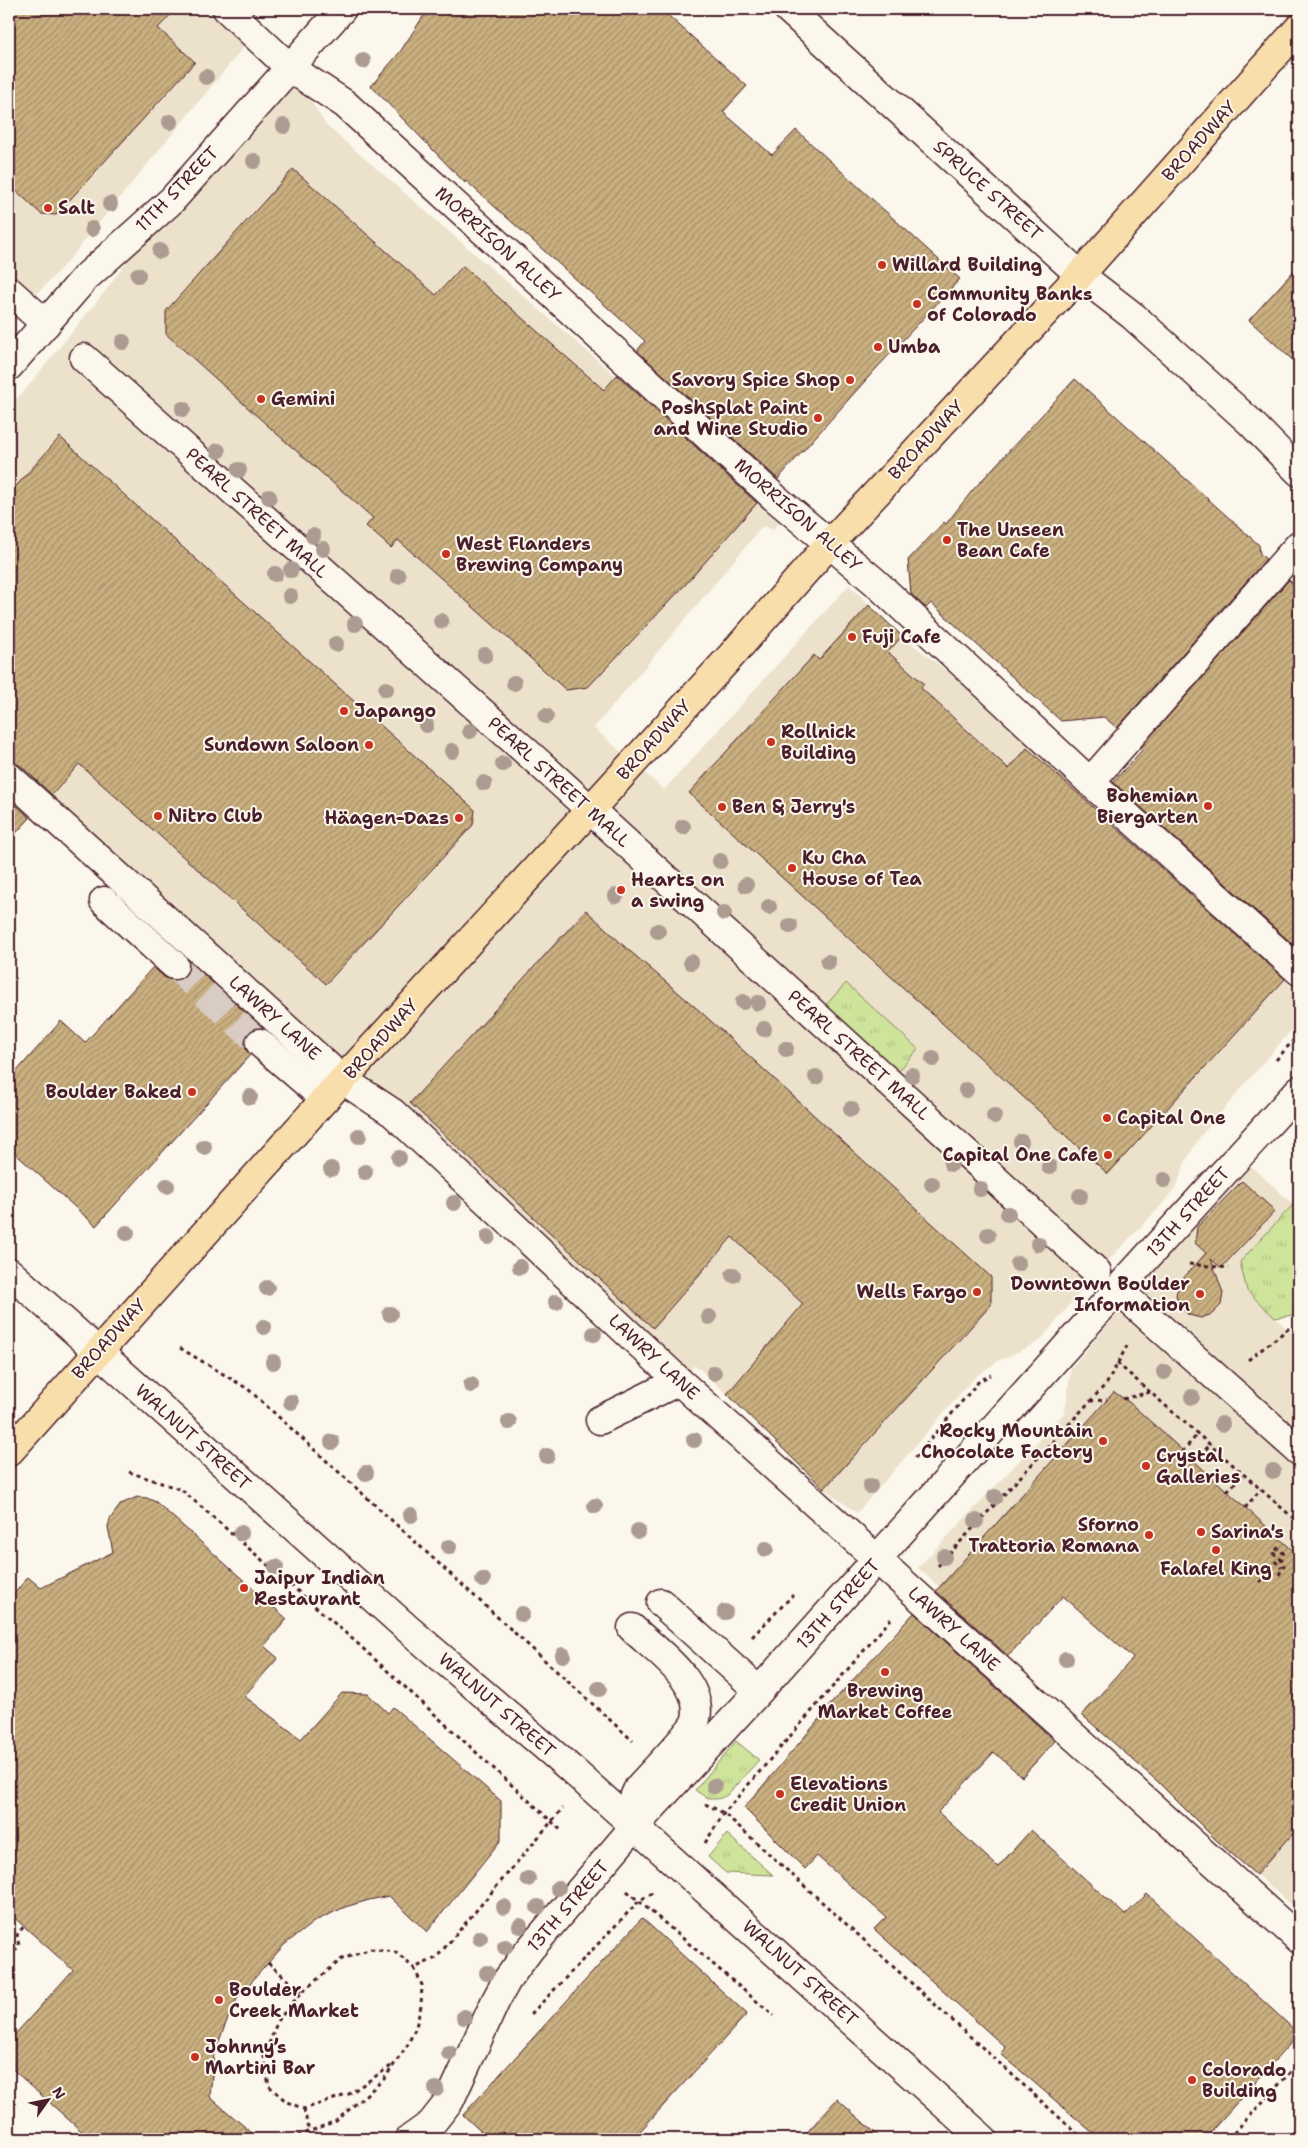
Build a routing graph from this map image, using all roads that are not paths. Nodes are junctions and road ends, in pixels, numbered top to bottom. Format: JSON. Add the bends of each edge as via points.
{"nodes":[{"id":1,"x":227,"y":9,"type":"edge"},
{"id":2,"x":342,"y":9,"type":"edge"},
{"id":3,"x":788,"y":9,"type":"edge"},
{"id":4,"x":1299,"y":28,"type":"edge"},
{"id":5,"x":290,"y":68,"type":"junction"},
{"id":6,"x":1080,"y":274,"type":"junction"},
{"id":7,"x":9,"y":291,"type":"edge"},
{"id":8,"x":46,"y":324,"type":"junction"},
{"id":9,"x":84,"y":358,"type":"dead end"},
{"id":10,"x":9,"y":366,"type":"edge"},
{"id":11,"x":1299,"y":472,"type":"edge"},
{"id":12,"x":830,"y":543,"type":"junction"},
{"id":13,"x":1299,"y":546,"type":"edge"},
{"id":14,"x":9,"y":777,"type":"edge"},
{"id":15,"x":1090,"y":782,"type":"junction"},
{"id":16,"x":590,"y":810,"type":"junction"},
{"id":17,"x":104,"y":901,"type":"dead end"},
{"id":18,"x":174,"y":965,"type":"tunnel mouth"},
{"id":19,"x":1299,"y":971,"type":"edge"},
{"id":20,"x":260,"y":1043,"type":"tunnel mouth"},
{"id":21,"x":334,"y":1090,"type":"junction"},
{"id":22,"x":1299,"y":1090,"type":"edge"},
{"id":23,"x":9,"y":1272,"type":"edge"},
{"id":24,"x":1097,"y":1272,"type":"dead end"},
{"id":25,"x":1136,"y":1306,"type":"road end"},
{"id":26,"x":97,"y":1352,"type":"junction"},
{"id":27,"x":679,"y":1381,"type":"junction"},
{"id":28,"x":600,"y":1420,"type":"dead end"},
{"id":29,"x":1299,"y":1451,"type":"edge"},
{"id":30,"x":9,"y":1452,"type":"edge"},
{"id":31,"x":878,"y":1560,"type":"junction"},
{"id":32,"x":661,"y":1603,"type":"dead end"},
{"id":33,"x":632,"y":1628,"type":"dead end"},
{"id":34,"x":759,"y":1691,"type":"junction"},
{"id":35,"x":634,"y":1827,"type":"junction"},
{"id":36,"x":1299,"y":1939,"type":"edge"},
{"id":37,"x":410,"y":2139,"type":"edge"},
{"id":38,"x":983,"y":2139,"type":"edge"}],
"edges":[{"from":1,"to":5,"type":"street","name":"MORRISON ALLEY"},
{"from":2,"to":5,"type":"street","name":"11TH STREET"},
{"from":3,"to":6,"type":"street","name":"SPRUCE STREET"},
{"from":4,"to":6,"type":"main road","name":"BROADWAY"},
{"from":5,"to":8,"type":"street","name":"11TH STREET","via":[[172,200],[85,278]]},
{"from":5,"to":12,"type":"street","name":"MORRISON ALLEY","via":[[345,104],[774,497]]},
{"from":6,"to":11,"type":"street","name":"SPRUCE STREET","via":[[1133,316],[1248,420]]},
{"from":6,"to":12,"type":"main road","name":"BROADWAY"},
{"from":7,"to":8,"type":"street"},
{"from":8,"to":10,"type":"street","name":"11TH STREET"},
{"from":9,"to":16,"type":"street","name":"PEARL STREET MALL"},
{"from":12,"to":15,"type":"street","name":"MORRISON ALLEY"},
{"from":12,"to":16,"type":"main road","name":"BROADWAY"},
{"from":13,"to":15,"type":"street"},
{"from":14,"to":21,"type":"street","name":"LAWRY LANE"},
{"from":15,"to":19,"type":"street","name":"MORRISON ALLEY"},
{"from":16,"to":21,"type":"main road","name":"BROADWAY"},
{"from":16,"to":24,"type":"street","name":"PEARL STREET MALL"},
{"from":17,"to":18,"type":"street"},
{"from":20,"to":21,"type":"street"},
{"from":21,"to":26,"type":"main road","name":"BROADWAY"},
{"from":21,"to":27,"type":"street","name":"LAWRY LANE","via":[[393,1113]]},
{"from":22,"to":31,"type":"street","name":"13TH STREET"},
{"from":23,"to":26,"type":"street","name":"WALNUT STREET"},
{"from":25,"to":29,"type":"street"},
{"from":26,"to":30,"type":"main road","name":"BROADWAY"},
{"from":26,"to":35,"type":"street","name":"WALNUT STREET"},
{"from":27,"to":28,"type":"street"},
{"from":27,"to":31,"type":"street","name":"LAWRY LANE"},
{"from":31,"to":34,"type":"street","name":"13TH STREET"},
{"from":31,"to":36,"type":"street","name":"LAWRY LANE"},
{"from":32,"to":34,"type":"street"},
{"from":33,"to":35,"type":"street","via":[[685,1678],[694,1692],[696,1720],[690,1732],[639,1787],[632,1806]]},
{"from":34,"to":35,"type":"street","name":"13TH STREET"},
{"from":35,"to":37,"type":"street","name":"13TH STREET","via":[[519,1963],[496,2000],[450,2100],[431,2124]]},
{"from":35,"to":38,"type":"street","name":"WALNUT STREET"}]}
